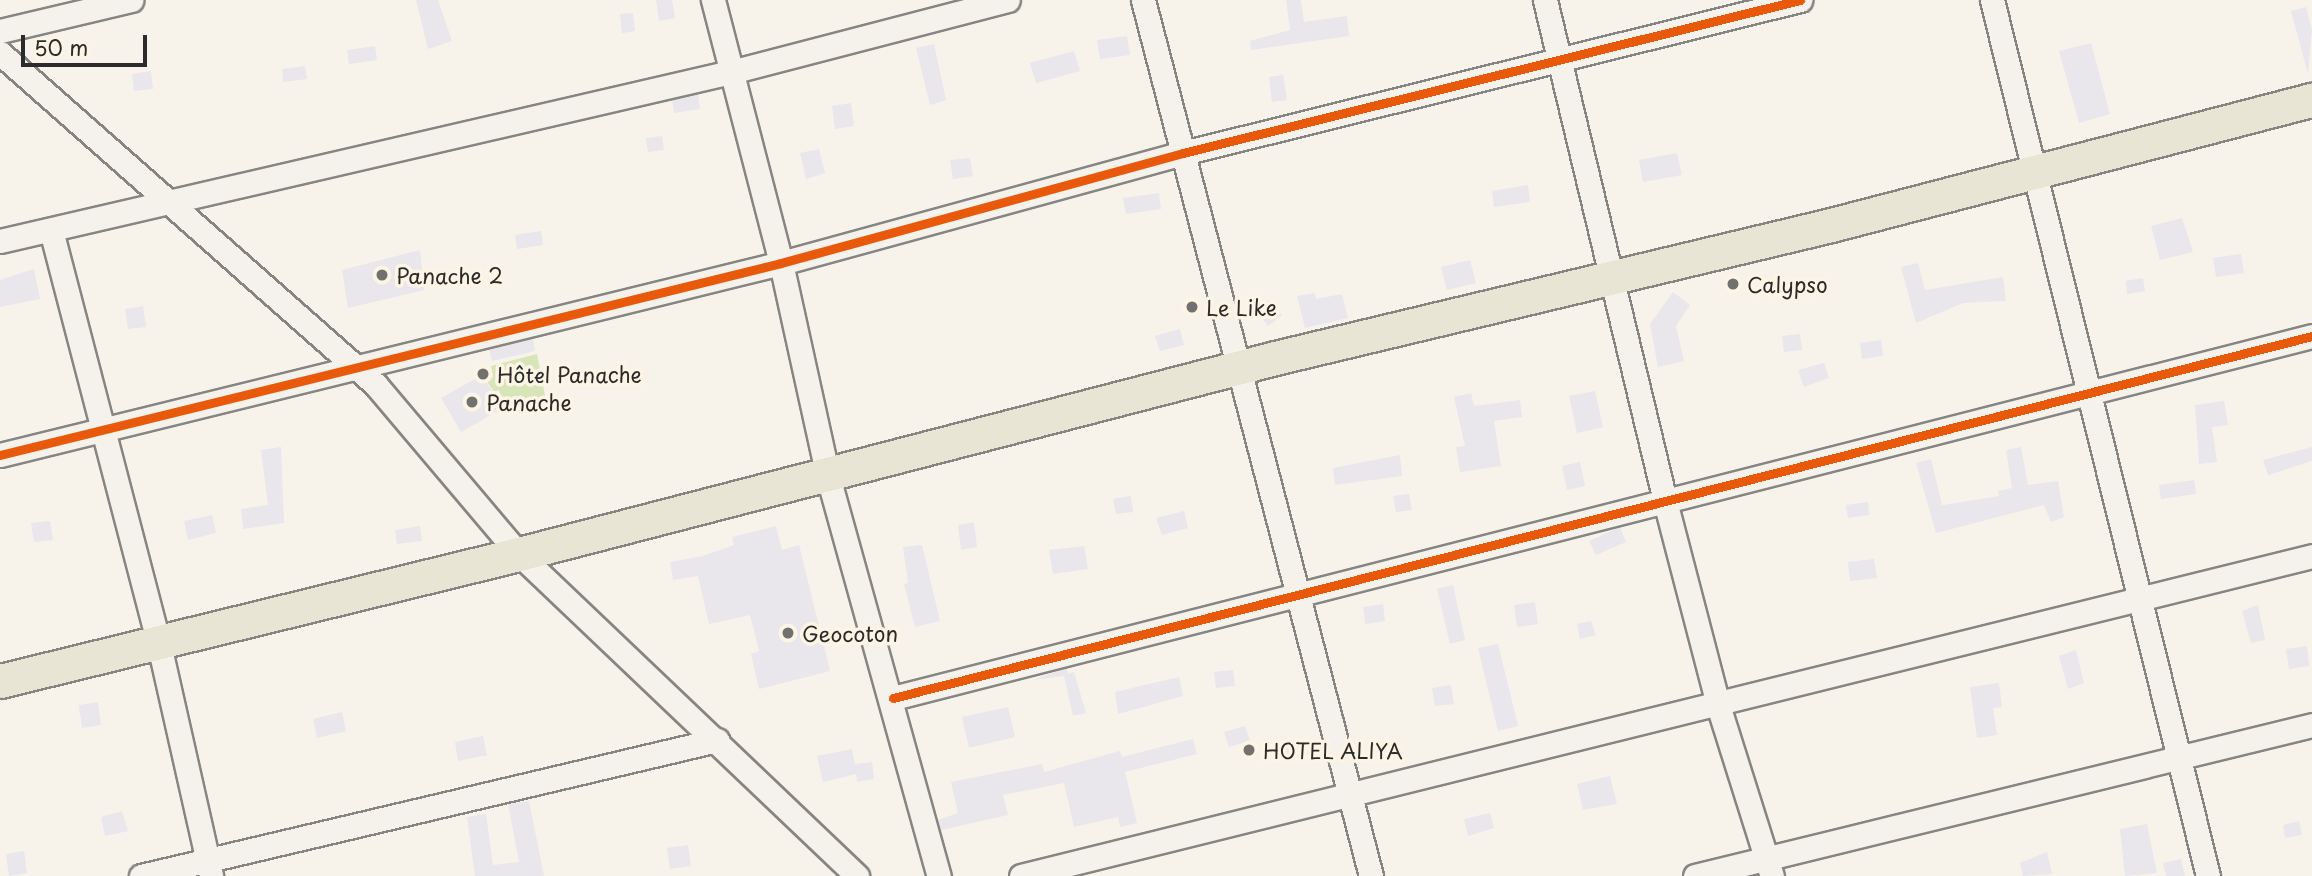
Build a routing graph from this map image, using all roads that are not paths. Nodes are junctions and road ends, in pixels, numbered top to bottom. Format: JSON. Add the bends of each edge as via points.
{"nodes":[{"id":1,"x":131,"y":0,"type":"edge"},
{"id":2,"x":713,"y":0,"type":"edge"},
{"id":3,"x":1008,"y":0,"type":"edge"},
{"id":4,"x":1143,"y":0,"type":"edge"},
{"id":5,"x":1545,"y":0,"type":"edge"},
{"id":6,"x":1800,"y":0,"type":"edge"},
{"id":7,"x":1992,"y":0,"type":"edge"},
{"id":8,"x":0,"y":31,"type":"edge"},
{"id":9,"x":0,"y":53,"type":"edge"},
{"id":10,"x":1557,"y":61,"type":"junction"},
{"id":11,"x":731,"y":72,"type":"junction"},
{"id":12,"x":2312,"y":100,"type":"edge"},
{"id":13,"x":1183,"y":153,"type":"junction"},
{"id":14,"x":2035,"y":173,"type":"junction"},
{"id":15,"x":169,"y":202,"type":"junction"},
{"id":16,"x":51,"y":230,"type":"junction"},
{"id":17,"x":0,"y":241,"type":"edge"},
{"id":18,"x":780,"y":264,"type":"junction"},
{"id":19,"x":1609,"y":277,"type":"junction"},
{"id":20,"x":2312,"y":336,"type":"edge"},
{"id":21,"x":354,"y":366,"type":"junction"},
{"id":22,"x":1235,"y":368,"type":"junction"},
{"id":23,"x":2089,"y":393,"type":"junction"},
{"id":24,"x":99,"y":431,"type":"junction"},
{"id":25,"x":0,"y":455,"type":"edge"},
{"id":26,"x":827,"y":473,"type":"junction"},
{"id":27,"x":1665,"y":501,"type":"junction"},
{"id":28,"x":519,"y":554,"type":"junction"},
{"id":29,"x":2312,"y":556,"type":"edge"},
{"id":30,"x":1297,"y":594,"type":"junction"},
{"id":31,"x":2140,"y":598,"type":"junction"},
{"id":32,"x":158,"y":640,"type":"junction"},
{"id":33,"x":0,"y":681,"type":"edge"},
{"id":34,"x":893,"y":698,"type":"junction"},
{"id":35,"x":1718,"y":705,"type":"junction"},
{"id":36,"x":2312,"y":725,"type":"edge"},
{"id":37,"x":717,"y":740,"type":"junction"},
{"id":38,"x":2179,"y":757,"type":"junction"},
{"id":39,"x":1350,"y":797,"type":"junction"},
{"id":40,"x":1769,"y":867,"type":"edge"},
{"id":41,"x":209,"y":868,"type":"edge"},
{"id":42,"x":141,"y":876,"type":"edge"},
{"id":43,"x":857,"y":876,"type":"edge"},
{"id":44,"x":939,"y":876,"type":"edge"},
{"id":45,"x":1021,"y":876,"type":"edge"},
{"id":46,"x":1371,"y":876,"type":"edge"},
{"id":47,"x":1695,"y":876,"type":"edge"},
{"id":48,"x":2208,"y":876,"type":"edge"}],
"edges":[{"from":1,"to":8,"type":"street"},
{"from":2,"to":11,"type":"street"},
{"from":3,"to":11,"type":"street"},
{"from":4,"to":13,"type":"street"},
{"from":5,"to":10,"type":"street"},
{"from":6,"to":10,"type":"street"},
{"from":7,"to":14,"type":"street"},
{"from":9,"to":15,"type":"street"},
{"from":10,"to":13,"type":"street"},
{"from":10,"to":19,"type":"street"},
{"from":11,"to":15,"type":"street"},
{"from":11,"to":18,"type":"street"},
{"from":12,"to":14,"type":"highway"},
{"from":13,"to":18,"type":"street"},
{"from":13,"to":22,"type":"street"},
{"from":14,"to":19,"type":"highway"},
{"from":14,"to":23,"type":"street"},
{"from":15,"to":16,"type":"street"},
{"from":15,"to":21,"type":"street"},
{"from":16,"to":17,"type":"street"},
{"from":16,"to":24,"type":"street"},
{"from":18,"to":21,"type":"street"},
{"from":18,"to":26,"type":"street"},
{"from":19,"to":22,"type":"highway"},
{"from":19,"to":27,"type":"street"},
{"from":20,"to":23,"type":"street"},
{"from":21,"to":24,"type":"street"},
{"from":21,"to":28,"type":"street"},
{"from":22,"to":26,"type":"highway"},
{"from":22,"to":30,"type":"street"},
{"from":23,"to":27,"type":"street"},
{"from":23,"to":31,"type":"street"},
{"from":24,"to":25,"type":"street"},
{"from":24,"to":32,"type":"street"},
{"from":26,"to":28,"type":"highway"},
{"from":26,"to":34,"type":"street"},
{"from":27,"to":30,"type":"street"},
{"from":27,"to":35,"type":"street"},
{"from":28,"to":32,"type":"highway"},
{"from":28,"to":37,"type":"street"},
{"from":29,"to":31,"type":"street"},
{"from":30,"to":34,"type":"street"},
{"from":30,"to":39,"type":"street"},
{"from":31,"to":35,"type":"street"},
{"from":31,"to":38,"type":"street"},
{"from":32,"to":33,"type":"highway"},
{"from":32,"to":41,"type":"street"},
{"from":34,"to":44,"type":"street"},
{"from":35,"to":39,"type":"street"},
{"from":35,"to":40,"type":"street"},
{"from":36,"to":38,"type":"street"},
{"from":37,"to":41,"type":"street"},
{"from":37,"to":43,"type":"street"},
{"from":38,"to":40,"type":"street"},
{"from":38,"to":48,"type":"street"},
{"from":39,"to":45,"type":"street"},
{"from":39,"to":46,"type":"street"},
{"from":40,"to":47,"type":"street"},
{"from":41,"to":42,"type":"street"}]}
